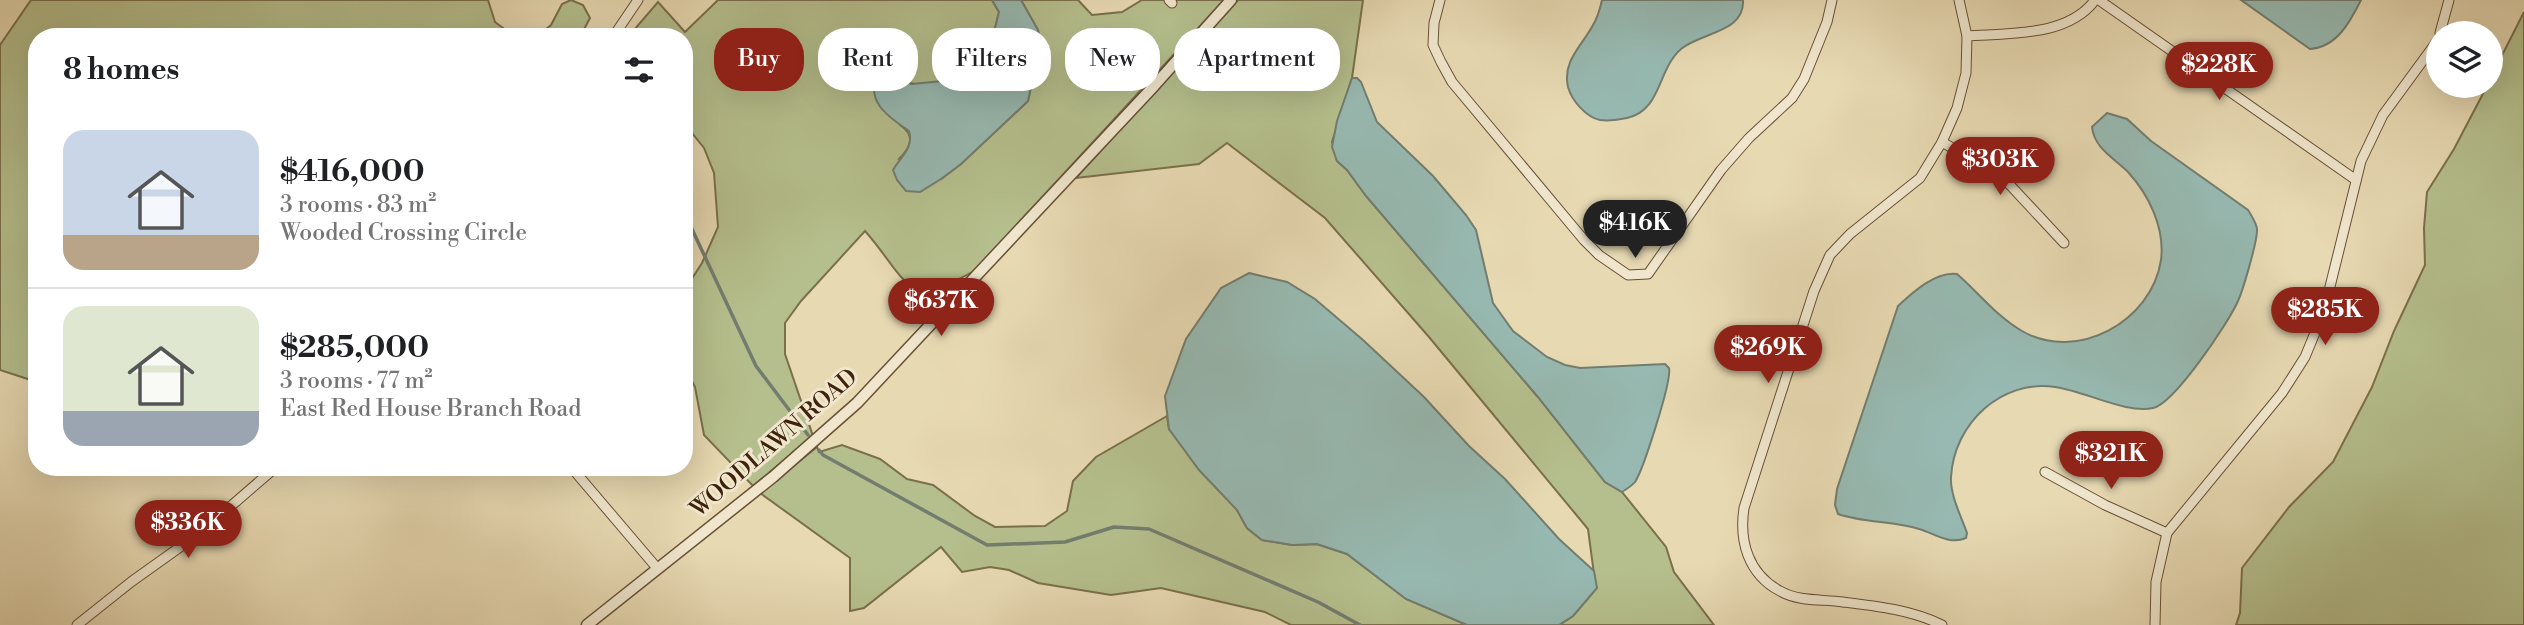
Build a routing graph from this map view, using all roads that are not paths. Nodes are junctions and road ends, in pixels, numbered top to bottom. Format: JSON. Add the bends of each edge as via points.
{"nodes":[{"id":1,"x":638,"y":0,"type":"edge"},
{"id":2,"x":1231,"y":0,"type":"edge"},
{"id":3,"x":1440,"y":0,"type":"edge"},
{"id":4,"x":1832,"y":0,"type":"edge"},
{"id":5,"x":1959,"y":0,"type":"edge"},
{"id":6,"x":2097,"y":0,"type":"edge"},
{"id":7,"x":2449,"y":0,"type":"edge"},
{"id":8,"x":2443,"y":21,"type":"edge"},
{"id":9,"x":619,"y":28,"type":"edge"},
{"id":10,"x":1967,"y":36,"type":"junction"},
{"id":11,"x":2426,"y":56,"type":"edge"},
{"id":12,"x":1942,"y":142,"type":"junction"},
{"id":13,"x":2356,"y":180,"type":"junction"},
{"id":14,"x":2064,"y":243,"type":"dead end"},
{"id":15,"x":2045,"y":472,"type":"dead end"},
{"id":16,"x":266,"y":476,"type":"edge"},
{"id":17,"x":579,"y":476,"type":"edge"},
{"id":18,"x":2167,"y":533,"type":"junction"},
{"id":19,"x":657,"y":568,"type":"junction"},
{"id":20,"x":595,"y":623,"type":"edge"},
{"id":21,"x":77,"y":625,"type":"edge"},
{"id":22,"x":1942,"y":625,"type":"edge"},
{"id":23,"x":2155,"y":625,"type":"edge"}],
"edges":[{"from":1,"to":9,"type":"street"},
{"from":2,"to":19,"type":"street","name":"WOODLAWN ROAD","via":[[857,403],[773,477]]},
{"from":3,"to":4,"type":"street","via":[[1433,44],[1452,82],[1584,240],[1628,275],[1648,274],[1721,170],[1792,98],[1828,22]]},
{"from":5,"to":10,"type":"street"},
{"from":6,"to":10,"type":"street","via":[[2078,17],[2049,28]]},
{"from":6,"to":13,"type":"street"},
{"from":7,"to":8,"type":"street"},
{"from":10,"to":12,"type":"street","via":[[1966,73]]},
{"from":11,"to":13,"type":"street","via":[[2383,115]]},
{"from":12,"to":14,"type":"street","via":[[2010,186]]},
{"from":12,"to":22,"type":"street","via":[[1920,178],[1830,255],[1814,291],[1742,523],[1742,542],[1752,563],[1780,592],[1801,599],[1897,610]]},
{"from":13,"to":18,"type":"street","via":[[2324,311],[2305,357]]},
{"from":15,"to":18,"type":"street"},
{"from":16,"to":21,"type":"street","via":[[201,532]]},
{"from":17,"to":19,"type":"street"},
{"from":18,"to":23,"type":"street","via":[[2156,582]]},
{"from":19,"to":20,"type":"street","name":"WOODLAWN ROAD"}]}
